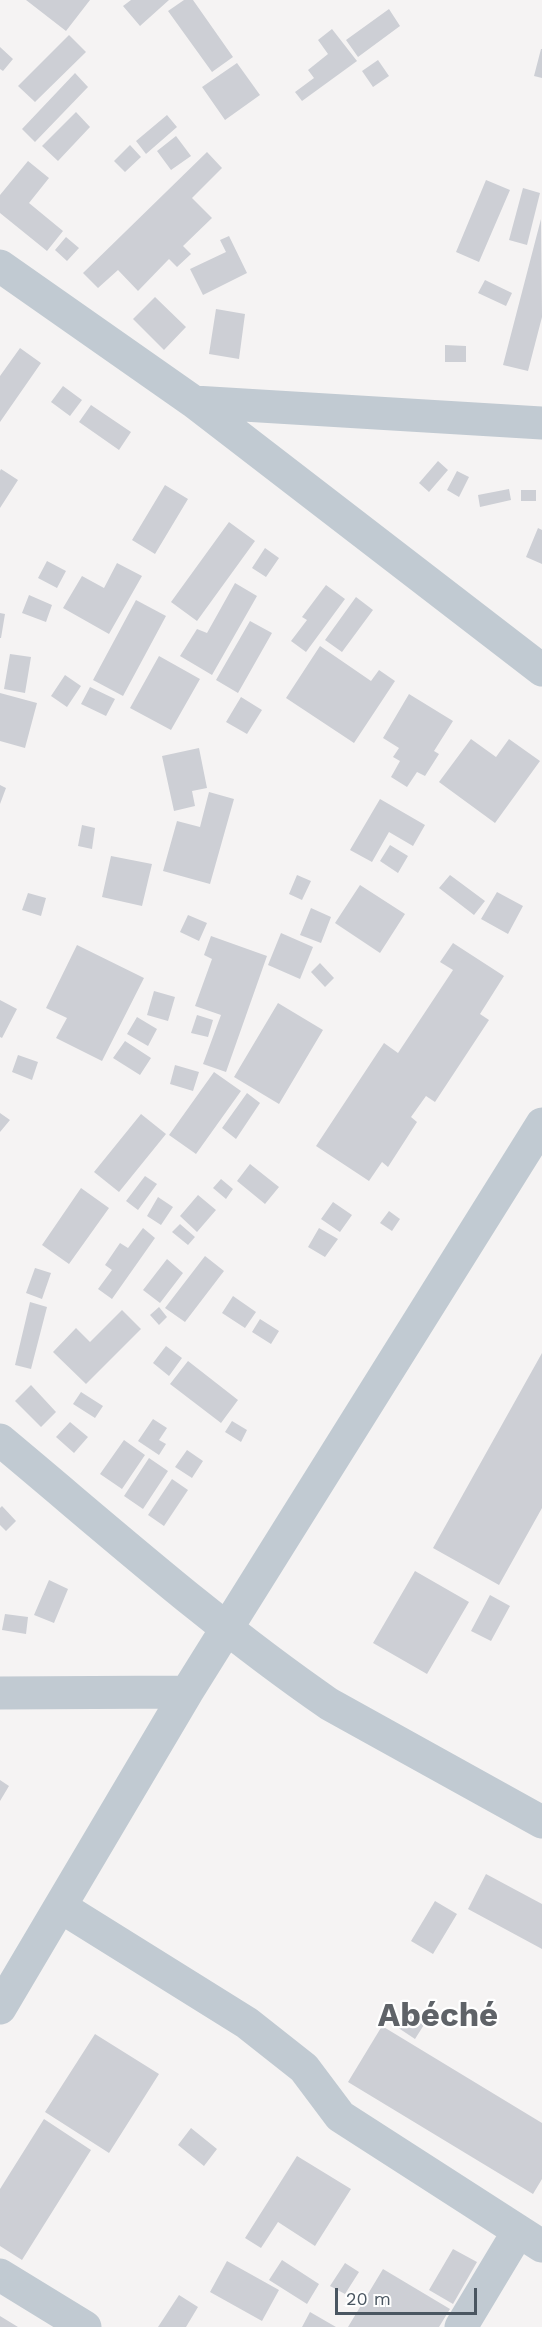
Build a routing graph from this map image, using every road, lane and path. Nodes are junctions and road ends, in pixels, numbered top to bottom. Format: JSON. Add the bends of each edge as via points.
{"nodes":[{"id":1,"x":0,"y":266,"type":"edge"},
{"id":2,"x":194,"y":402,"type":"junction"},
{"id":3,"x":542,"y":423,"type":"edge"},
{"id":4,"x":542,"y":670,"type":"edge"},
{"id":5,"x":542,"y":1124,"type":"edge"},
{"id":6,"x":0,"y":1440,"type":"edge"},
{"id":7,"x":226,"y":1630,"type":"junction"},
{"id":8,"x":188,"y":1692,"type":"junction"},
{"id":9,"x":0,"y":1693,"type":"edge"},
{"id":10,"x":542,"y":1822,"type":"edge"},
{"id":11,"x":61,"y":1907,"type":"junction"},
{"id":12,"x":0,"y":2008,"type":"edge"},
{"id":13,"x":530,"y":2239,"type":"edge"},
{"id":14,"x":0,"y":2275,"type":"edge"},
{"id":15,"x":85,"y":2327,"type":"edge"},
{"id":16,"x":461,"y":2327,"type":"edge"}],
"edges":[{"from":1,"to":2,"type":"street"},
{"from":2,"to":3,"type":"street"},
{"from":2,"to":4,"type":"street"},
{"from":5,"to":7,"type":"street"},
{"from":6,"to":7,"type":"street"},
{"from":7,"to":8,"type":"street"},
{"from":7,"to":10,"type":"street","via":[[329,1704]]},
{"from":8,"to":9,"type":"street"},
{"from":8,"to":11,"type":"street"},
{"from":11,"to":12,"type":"street"},
{"from":11,"to":13,"type":"street","via":[[247,2023],[304,2068],[340,2116]]},
{"from":13,"to":16,"type":"street"},
{"from":14,"to":15,"type":"street"}]}
